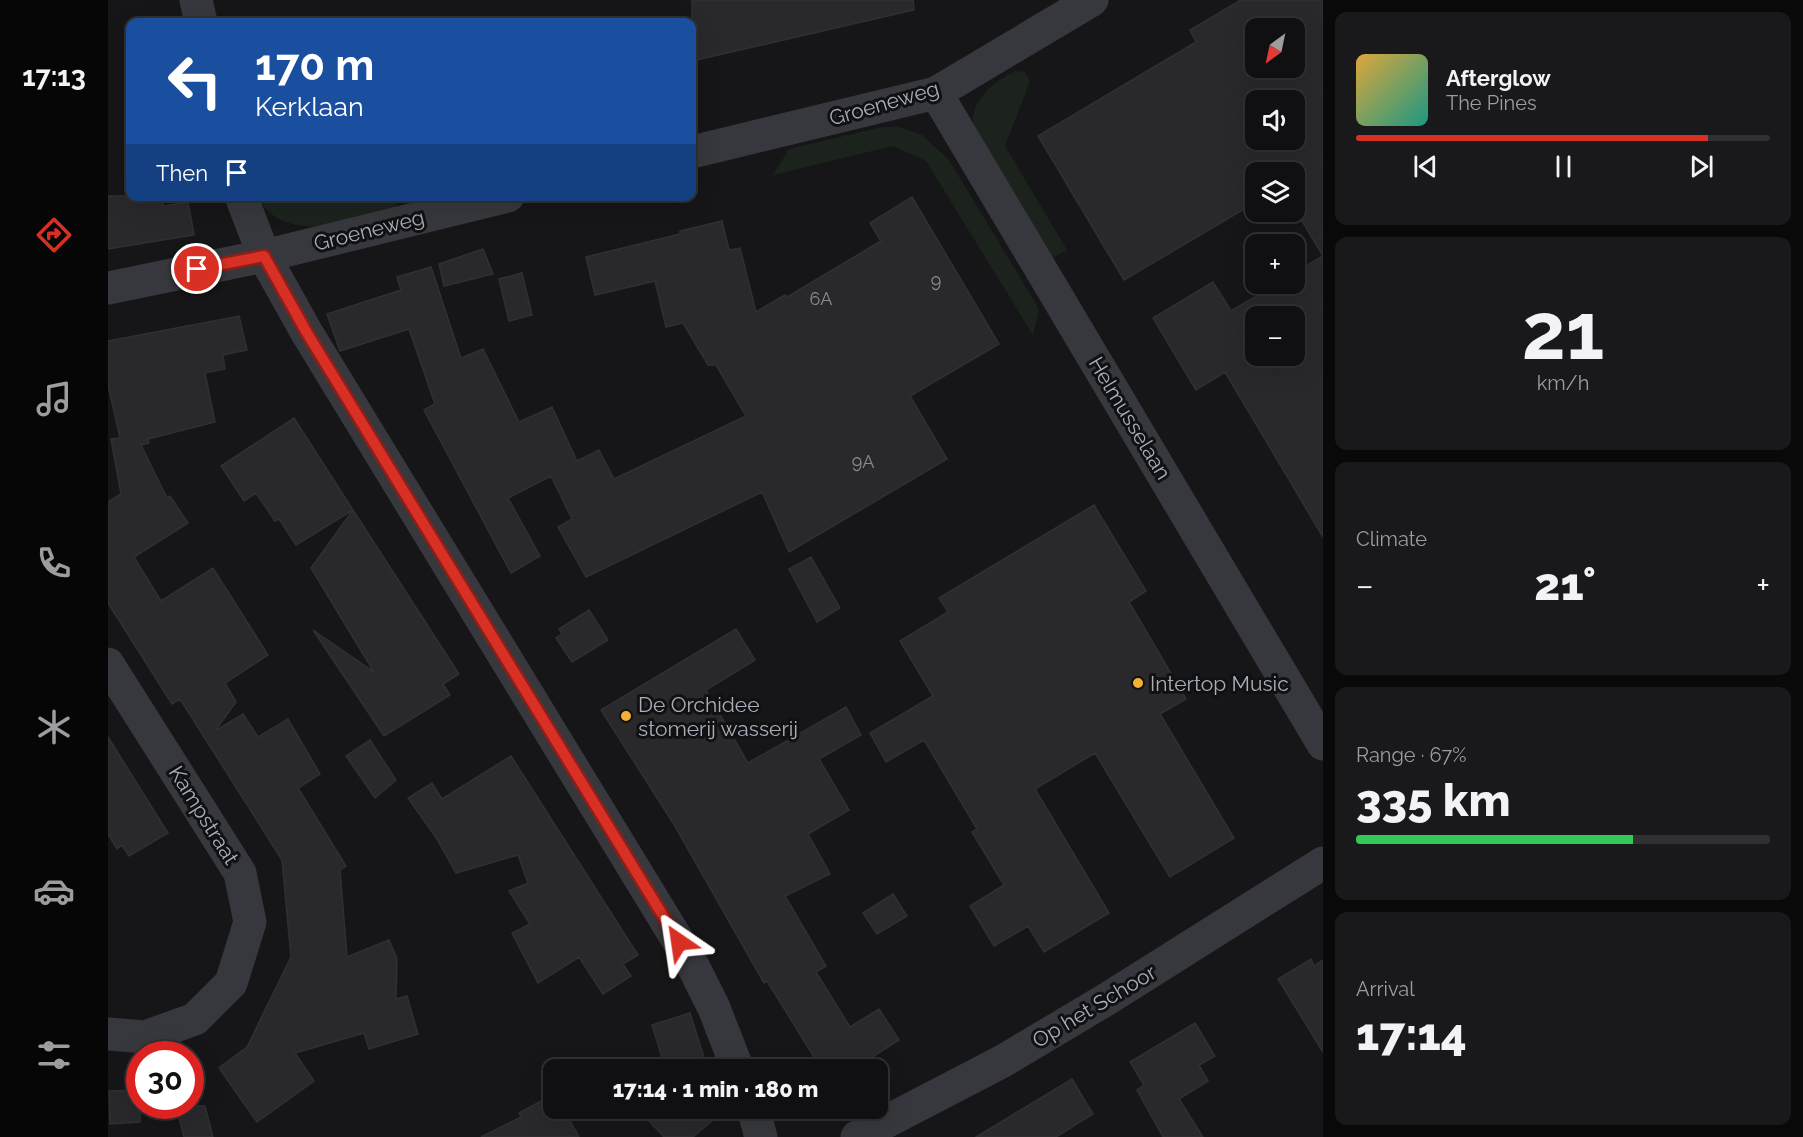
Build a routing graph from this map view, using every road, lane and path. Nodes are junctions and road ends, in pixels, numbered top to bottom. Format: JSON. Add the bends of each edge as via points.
{"nodes":[{"id":1,"x":196,"y":0,"type":"edge"},
{"id":2,"x":1092,"y":0,"type":"edge"},
{"id":3,"x":200,"y":18,"type":"edge"},
{"id":4,"x":936,"y":93,"type":"junction"},
{"id":5,"x":696,"y":151,"type":"edge"},
{"id":6,"x":243,"y":201,"type":"edge"},
{"id":7,"x":488,"y":201,"type":"edge"},
{"id":8,"x":264,"y":256,"type":"junction"},
{"id":9,"x":108,"y":288,"type":"edge"},
{"id":10,"x":108,"y":664,"type":"edge"},
{"id":11,"x":1323,"y":744,"type":"edge"},
{"id":12,"x":1323,"y":863,"type":"edge"},
{"id":13,"x":108,"y":1034,"type":"edge"},
{"id":14,"x":734,"y":1059,"type":"edge"},
{"id":15,"x":756,"y":1119,"type":"edge"},
{"id":16,"x":761,"y":1137,"type":"edge"},
{"id":17,"x":857,"y":1137,"type":"edge"}],
"edges":[{"from":1,"to":3,"type":"street"},
{"from":2,"to":4,"type":"street","name":"Groeneweg"},
{"from":4,"to":5,"type":"street","name":"Groeneweg"},
{"from":4,"to":11,"type":"street","name":"Helmusselaan"},
{"from":6,"to":8,"type":"street"},
{"from":7,"to":8,"type":"street","name":"Groeneweg"},
{"from":8,"to":9,"type":"street","name":"Groeneweg"},
{"from":8,"to":14,"type":"street","via":[[307,333],[691,962]]},
{"from":10,"to":13,"type":"street","name":"Kampstraat","via":[[240,873],[250,922],[231,983],[195,1019],[145,1037]]},
{"from":12,"to":17,"type":"street","name":"Op het Schoor","via":[[1022,1049]]},
{"from":15,"to":16,"type":"street"}]}
